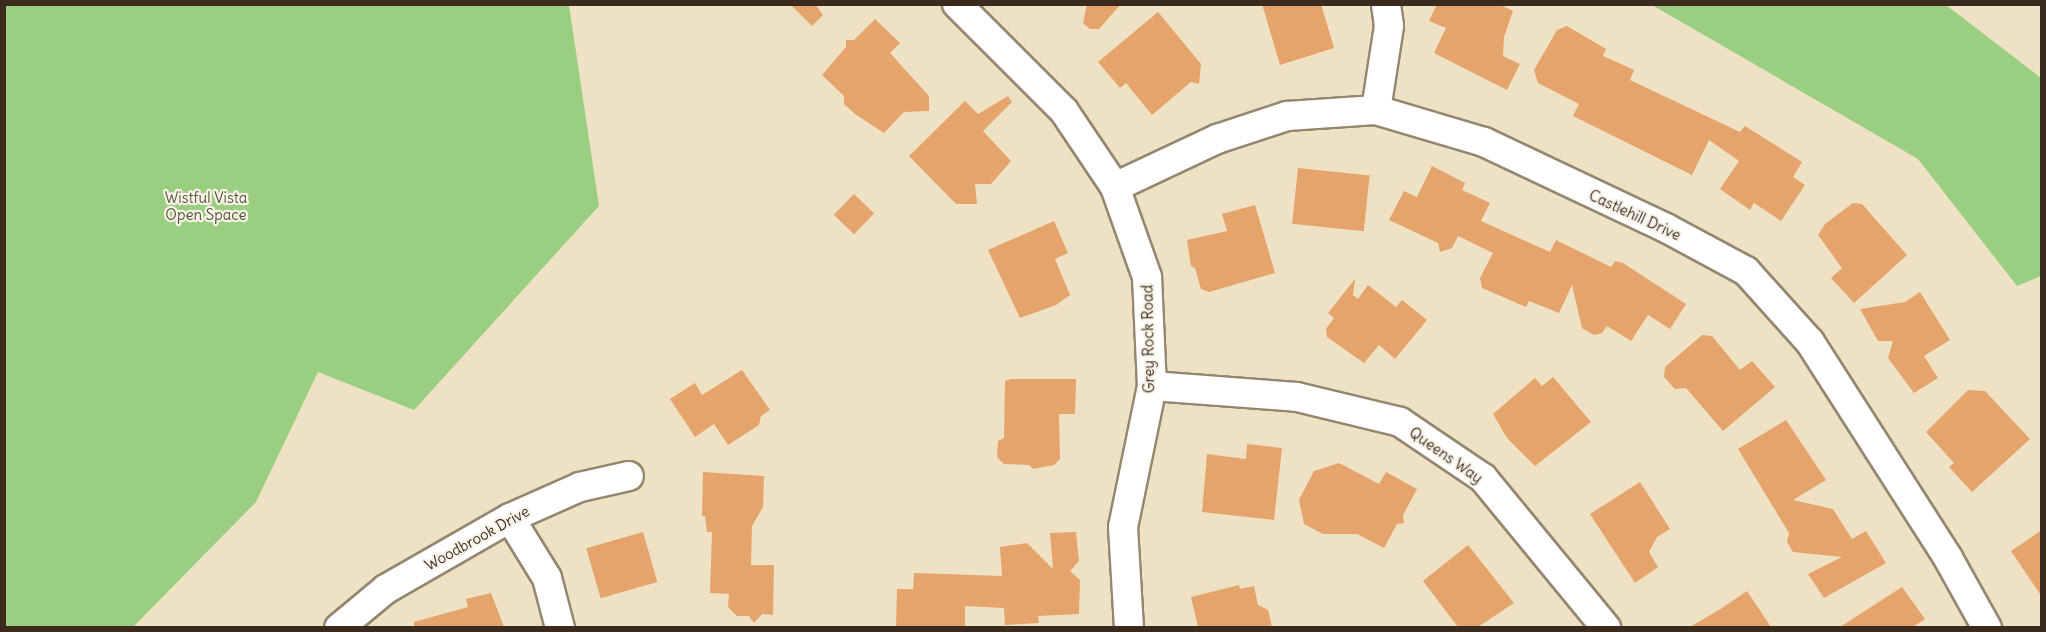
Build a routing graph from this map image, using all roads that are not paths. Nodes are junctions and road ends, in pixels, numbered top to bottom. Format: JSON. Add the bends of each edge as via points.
{"nodes":[{"id":1,"x":957,"y":4,"type":"edge"},
{"id":2,"x":1386,"y":4,"type":"edge"},
{"id":3,"x":1376,"y":110,"type":"junction"},
{"id":4,"x":1115,"y":188,"type":"junction"},
{"id":5,"x":1152,"y":386,"type":"junction"},
{"id":6,"x":629,"y":476,"type":"dead end"},
{"id":7,"x":510,"y":518,"type":"junction"},
{"id":8,"x":339,"y":627,"type":"edge"},
{"id":9,"x":560,"y":627,"type":"edge"},
{"id":10,"x":1129,"y":627,"type":"edge"},
{"id":11,"x":1606,"y":627,"type":"edge"},
{"id":12,"x":1987,"y":627,"type":"edge"}],
"edges":[{"from":1,"to":4,"type":"street","name":"Grey Rock Road","via":[[1064,111]]},
{"from":2,"to":3,"type":"street","via":[[1389,26]]},
{"from":3,"to":4,"type":"street","name":"Castlehill Drive","via":[[1287,116],[1217,139]]},
{"from":3,"to":12,"type":"street","name":"Castlehill Drive","via":[[1484,142],[1746,271],[1810,342],[1948,558]]},
{"from":4,"to":5,"type":"street","name":"Grey Rock Road","via":[[1148,277]]},
{"from":5,"to":10,"type":"street","name":"Grey Rock Road","via":[[1123,527]]},
{"from":5,"to":11,"type":"street","name":"Queens Way","via":[[1297,397],[1400,422],[1483,478]]},
{"from":6,"to":7,"type":"street","name":"Woodbrook Drive","via":[[571,490]]},
{"from":7,"to":8,"type":"street","name":"Woodbrook Drive","via":[[386,589]]},
{"from":7,"to":9,"type":"street","via":[[547,578]]}]}
